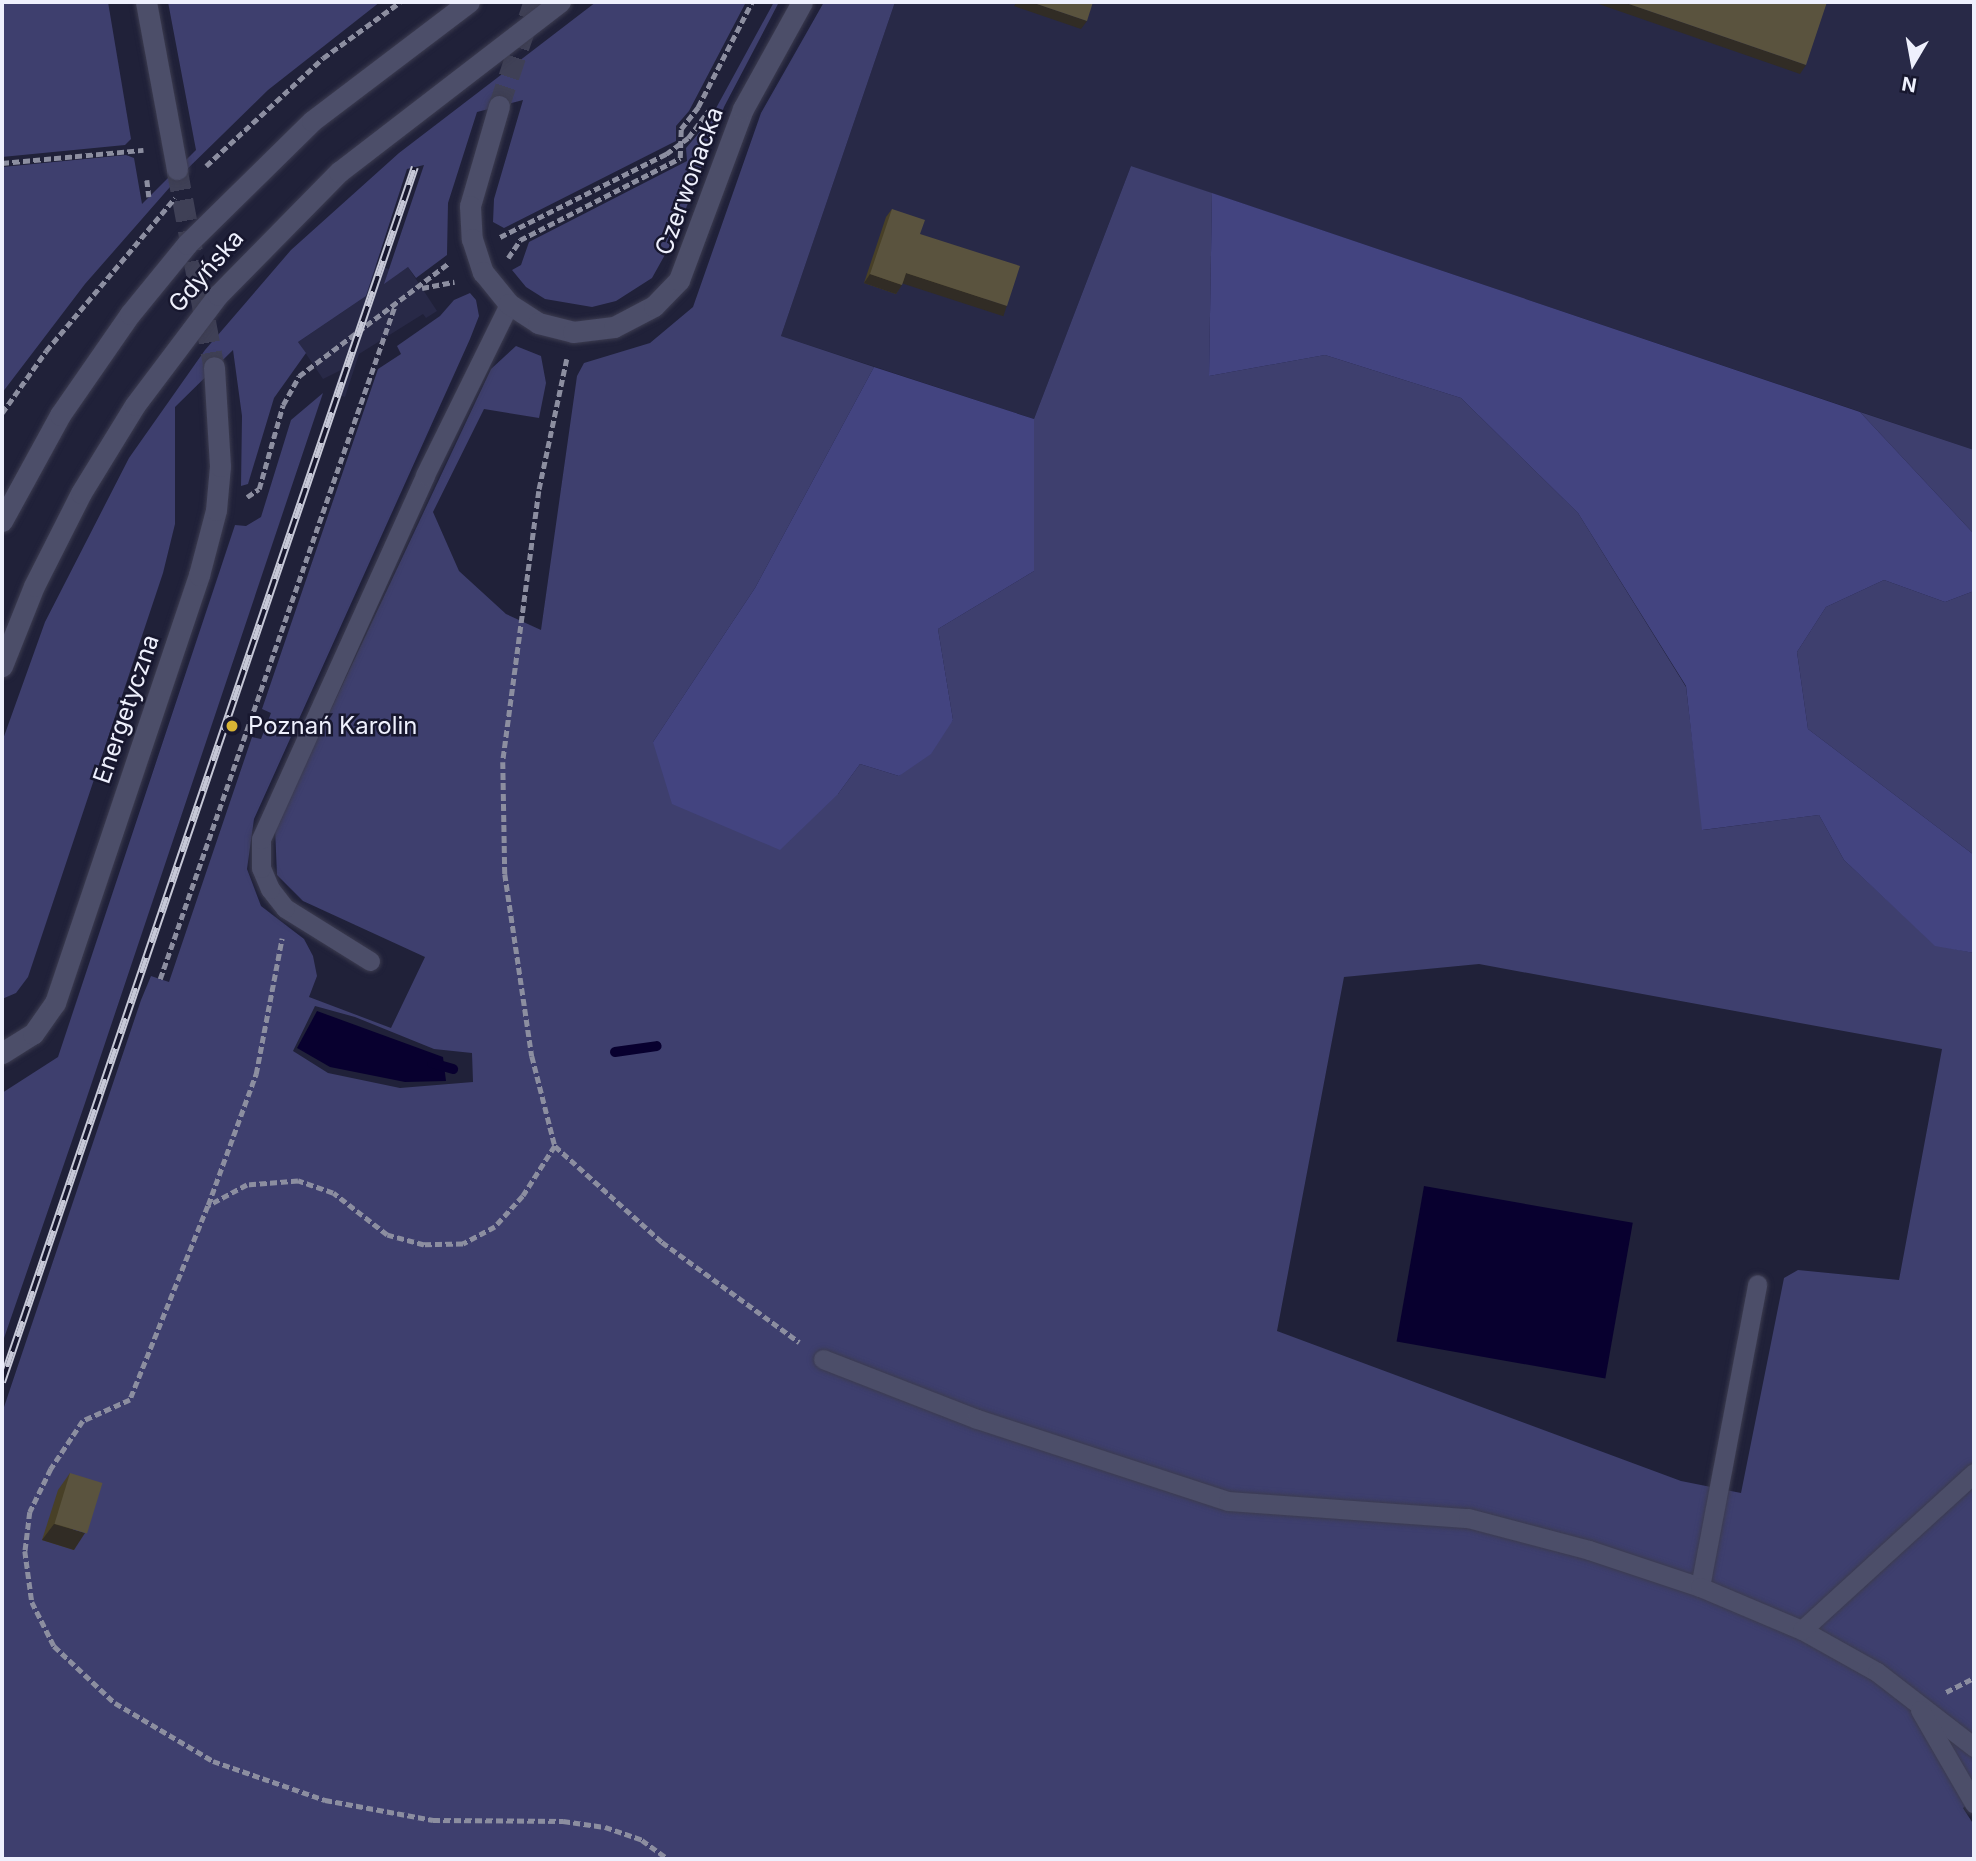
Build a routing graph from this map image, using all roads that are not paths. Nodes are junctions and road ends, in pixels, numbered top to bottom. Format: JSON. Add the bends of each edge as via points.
{"nodes":[{"id":1,"x":146,"y":2,"type":"edge"},
{"id":2,"x":469,"y":2,"type":"edge"},
{"id":3,"x":560,"y":2,"type":"edge"},
{"id":4,"x":802,"y":2,"type":"edge"},
{"id":5,"x":499,"y":106,"type":"tunnel mouth"},
{"id":6,"x":177,"y":169,"type":"tunnel mouth"},
{"id":7,"x":509,"y":304,"type":"junction"},
{"id":8,"x":214,"y":367,"type":"tunnel mouth"},
{"id":9,"x":2,"y":521,"type":"edge"},
{"id":10,"x":2,"y":666,"type":"edge"},
{"id":11,"x":370,"y":961,"type":"dead end"},
{"id":12,"x":6,"y":1047,"type":"edge"},
{"id":13,"x":1757,"y":1284,"type":"dead end"},
{"id":14,"x":822,"y":1359,"type":"road end"},
{"id":15,"x":1974,"y":1473,"type":"edge"},
{"id":16,"x":1700,"y":1587,"type":"junction"},
{"id":17,"x":1802,"y":1630,"type":"junction"},
{"id":18,"x":1917,"y":1706,"type":"junction"},
{"id":19,"x":1974,"y":1747,"type":"edge"},
{"id":20,"x":1974,"y":1803,"type":"edge"}],
"edges":[{"from":1,"to":6,"type":"street"},
{"from":2,"to":9,"type":"street","name":"Gdyńska","via":[[312,121],[187,244],[130,314],[60,415]]},
{"from":3,"to":10,"type":"street","name":"Gdyńska","via":[[339,172],[218,295],[135,405],[86,483],[49,554]]},
{"from":4,"to":7,"type":"street","name":"Czerwonacka","via":[[743,109],[679,280],[654,306],[614,327],[573,332],[538,323]]},
{"from":5,"to":7,"type":"street","name":"Czerwonacka","via":[[472,194],[470,228],[481,269]]},
{"from":7,"to":11,"type":"lane","via":[[425,474],[261,838],[261,868],[285,908]]},
{"from":8,"to":12,"type":"street","name":"Energetyczna","via":[[220,466],[216,510],[199,575],[55,1003],[33,1034]]},
{"from":13,"to":16,"type":"lane"},
{"from":14,"to":16,"type":"lane","via":[[977,1419],[1228,1501],[1468,1518],[1589,1550]]},
{"from":15,"to":17,"type":"lane"},
{"from":16,"to":17,"type":"lane"},
{"from":17,"to":18,"type":"lane","via":[[1877,1672]]},
{"from":18,"to":19,"type":"lane"},
{"from":18,"to":20,"type":"lane"}]}
